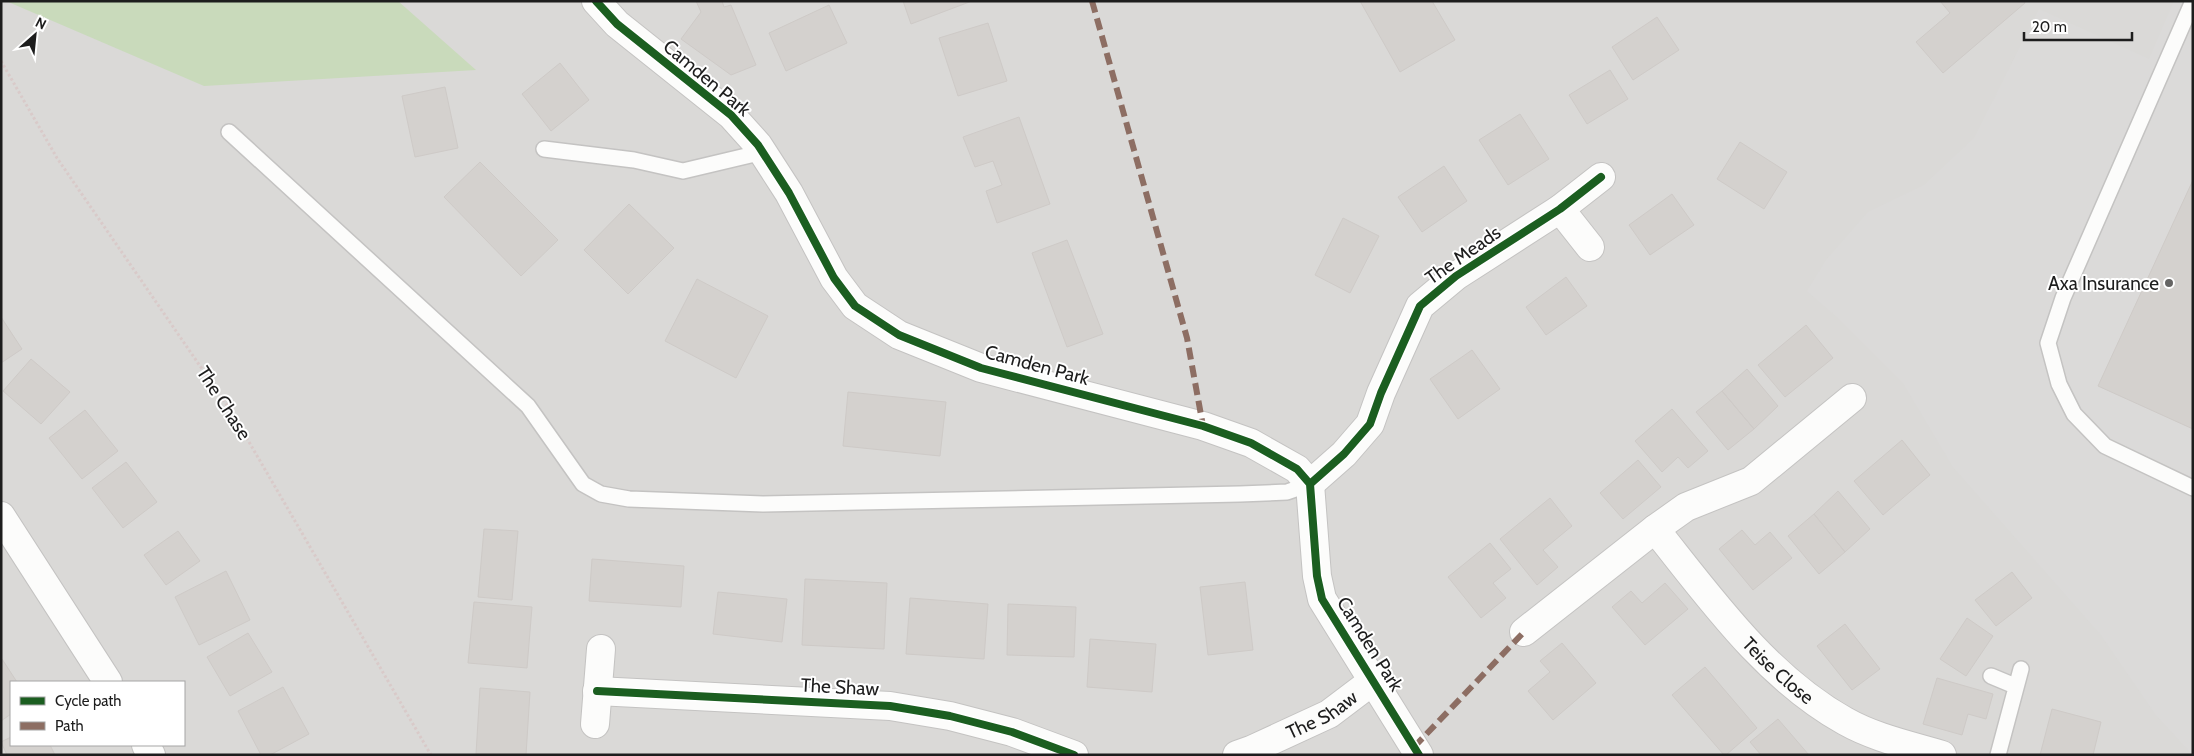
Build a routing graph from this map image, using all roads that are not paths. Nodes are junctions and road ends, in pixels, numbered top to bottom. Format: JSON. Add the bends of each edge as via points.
{"nodes":[{"id":1,"x":596,"y":1,"type":"edge"},
{"id":2,"x":2192,"y":1,"type":"edge"},
{"id":3,"x":229,"y":132,"type":"dead end"},
{"id":4,"x":544,"y":149,"type":"dead end"},
{"id":5,"x":763,"y":152,"type":"junction"},
{"id":6,"x":1601,"y":178,"type":"dead end"},
{"id":7,"x":1560,"y":209,"type":"junction"},
{"id":8,"x":1590,"y":247,"type":"dead end"},
{"id":9,"x":1852,"y":398,"type":"dead end"},
{"id":10,"x":1310,"y":484,"type":"junction"},
{"id":11,"x":2193,"y":488,"type":"edge"},
{"id":12,"x":1,"y":516,"type":"edge"},
{"id":13,"x":1654,"y":529,"type":"junction"},
{"id":14,"x":1524,"y":632,"type":"dead end"},
{"id":15,"x":601,"y":649,"type":"dead end"},
{"id":16,"x":2021,"y":669,"type":"dead end"},
{"id":17,"x":1991,"y":676,"type":"dead end"},
{"id":18,"x":1374,"y":680,"type":"junction"},
{"id":19,"x":107,"y":681,"type":"edge"},
{"id":20,"x":2015,"y":686,"type":"junction"},
{"id":21,"x":597,"y":691,"type":"junction"},
{"id":22,"x":595,"y":724,"type":"dead end"},
{"id":23,"x":1882,"y":746,"type":"edge"},
{"id":24,"x":1074,"y":755,"type":"edge"},
{"id":25,"x":1237,"y":755,"type":"edge"},
{"id":26,"x":1419,"y":755,"type":"edge"},
{"id":27,"x":1942,"y":755,"type":"edge"},
{"id":28,"x":1998,"y":755,"type":"edge"}],
"edges":[{"from":1,"to":5,"type":"street","name":"Camden Park","via":[[617,24],[731,115]]},
{"from":2,"to":11,"type":"lane","via":[[2062,298],[2048,343],[2059,384],[2074,414],[2105,446]]},
{"from":3,"to":10,"type":"lane","via":[[528,406],[583,484],[601,494],[629,499],[763,504],[1240,494],[1287,492]]},
{"from":4,"to":5,"type":"lane","via":[[634,160],[683,172]]},
{"from":5,"to":10,"type":"street","name":"Camden Park","via":[[789,193],[834,278],[855,306],[899,335],[981,368],[1194,424],[1251,443],[1297,469]]},
{"from":6,"to":7,"type":"street","name":"The Meads"},
{"from":7,"to":8,"type":"street"},
{"from":7,"to":10,"type":"street","name":"The Meads","via":[[1456,276],[1420,306],[1380,393],[1370,424],[1344,454]]},
{"from":9,"to":13,"type":"street","via":[[1751,481],[1686,507]]},
{"from":10,"to":18,"type":"street","name":"Camden Park","via":[[1317,576],[1322,600]]},
{"from":12,"to":19,"type":"street"},
{"from":13,"to":14,"type":"street"},
{"from":13,"to":23,"type":"street","name":"Teise Close","via":[[1754,648],[1813,701]]},
{"from":15,"to":21,"type":"street"},
{"from":16,"to":20,"type":"lane"},
{"from":17,"to":20,"type":"lane"},
{"from":18,"to":25,"type":"street","name":"The Shaw","via":[[1329,714]]},
{"from":18,"to":26,"type":"street","name":"Camden Park"},
{"from":20,"to":28,"type":"lane"},
{"from":21,"to":22,"type":"street"},
{"from":21,"to":24,"type":"street","name":"The Shaw","via":[[890,706],[950,716],[1012,732]]},
{"from":23,"to":27,"type":"street","name":"Teise Close"}]}
